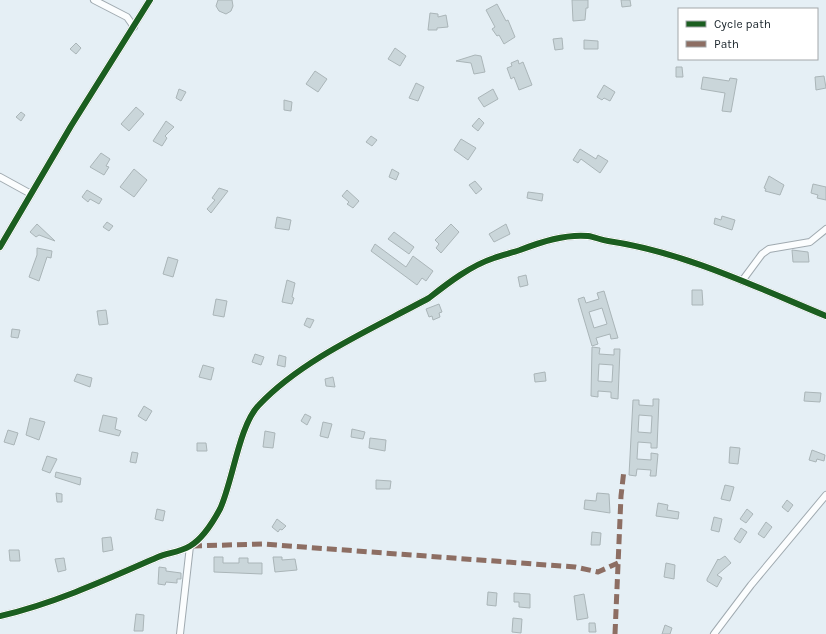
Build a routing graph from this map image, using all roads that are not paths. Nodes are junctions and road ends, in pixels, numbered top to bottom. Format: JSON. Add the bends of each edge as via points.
{"nodes":[{"id":1,"x":94,"y":0,"type":"edge"},
{"id":2,"x":150,"y":0,"type":"edge"},
{"id":3,"x":134,"y":27,"type":"junction"},
{"id":4,"x":0,"y":177,"type":"edge"},
{"id":5,"x":31,"y":194,"type":"junction"},
{"id":6,"x":826,"y":229,"type":"edge"},
{"id":7,"x":0,"y":247,"type":"edge"},
{"id":8,"x":742,"y":281,"type":"junction"},
{"id":9,"x":826,"y":316,"type":"edge"},
{"id":10,"x":826,"y":495,"type":"edge"},
{"id":11,"x":190,"y":546,"type":"junction"},
{"id":12,"x":0,"y":616,"type":"edge"},
{"id":13,"x":180,"y":634,"type":"edge"},
{"id":14,"x":714,"y":634,"type":"edge"}],
"edges":[{"from":1,"to":3,"type":"street","via":[[127,17]]},
{"from":2,"to":3,"type":"street"},
{"from":3,"to":5,"type":"street"},
{"from":4,"to":5,"type":"street"},
{"from":5,"to":7,"type":"street"},
{"from":6,"to":8,"type":"street","via":[[810,242],[769,249],[762,254]]},
{"from":8,"to":9,"type":"street"},
{"from":8,"to":11,"type":"street","via":[[644,248],[588,236],[551,239],[493,258],[447,284],[429,298],[308,365],[258,406],[248,422],[228,491],[219,510],[204,532]]},
{"from":10,"to":14,"type":"street"},
{"from":11,"to":12,"type":"street","via":[[20,612]]},
{"from":11,"to":13,"type":"street"}]}
